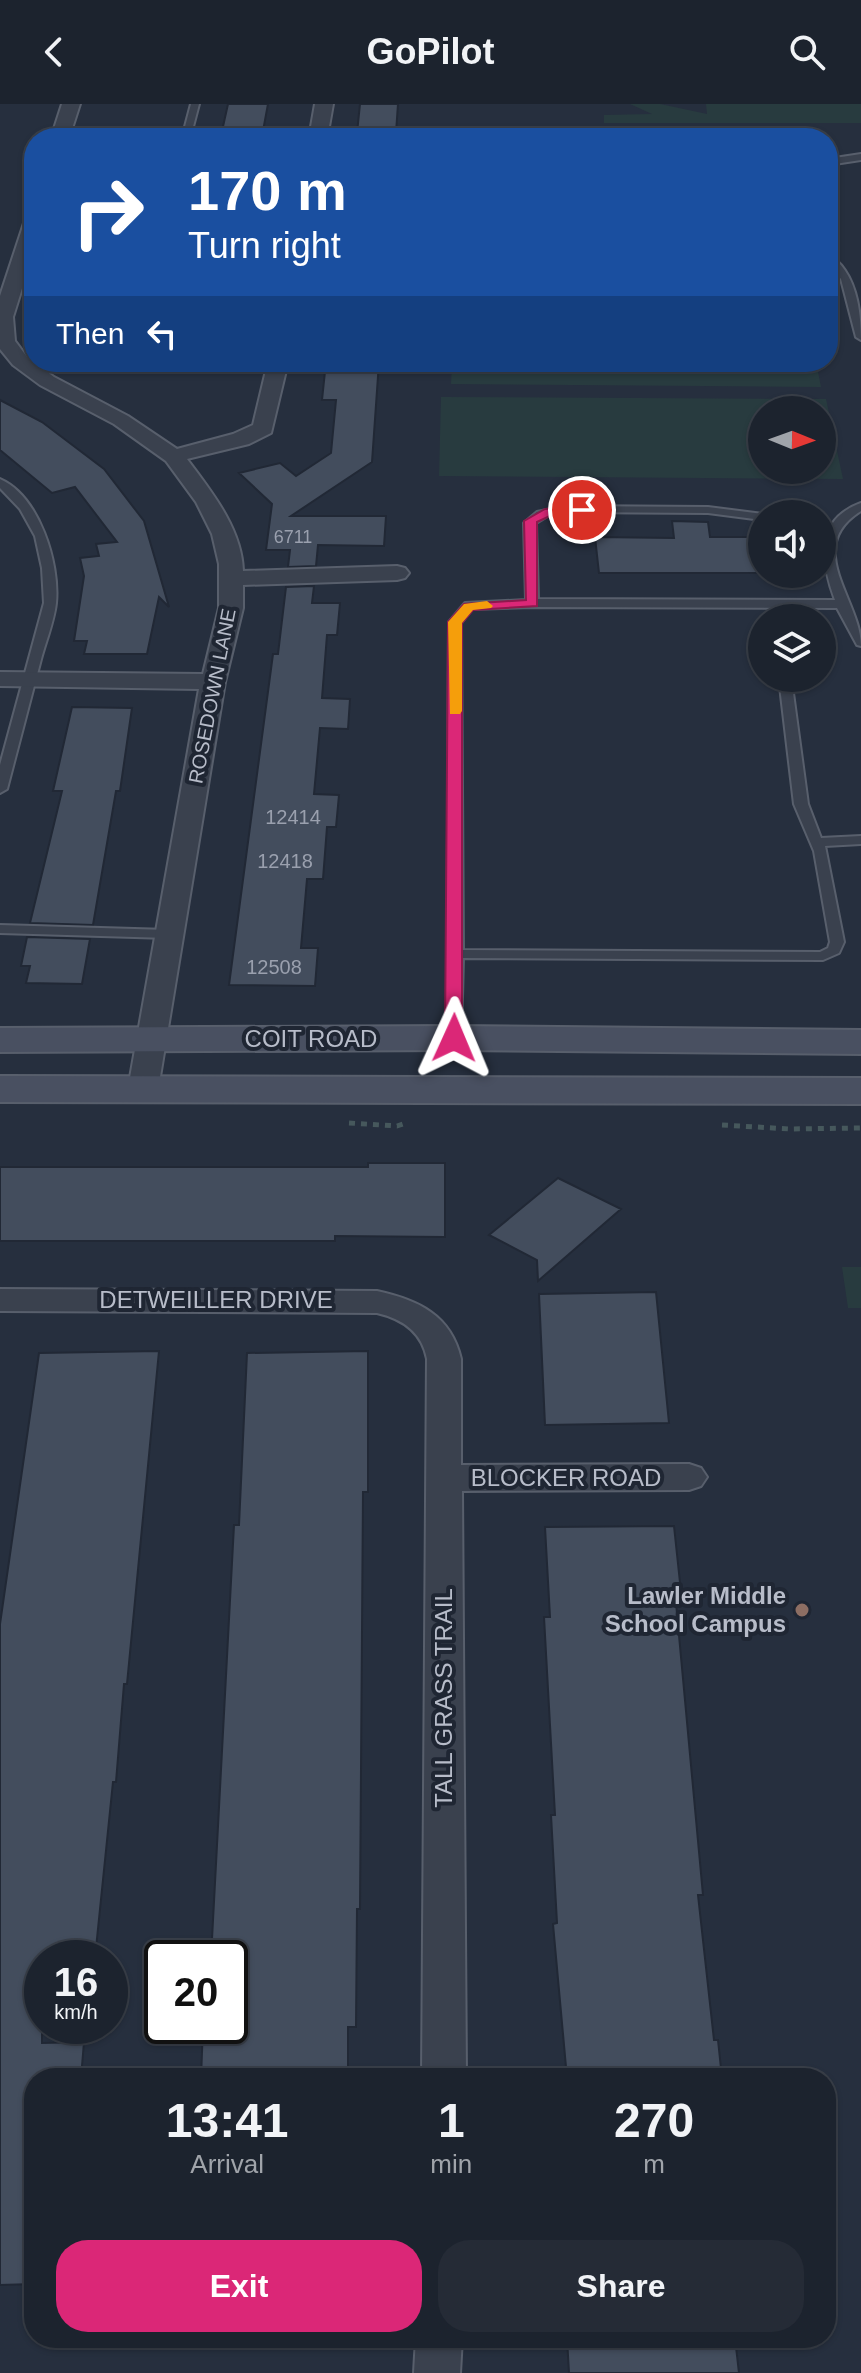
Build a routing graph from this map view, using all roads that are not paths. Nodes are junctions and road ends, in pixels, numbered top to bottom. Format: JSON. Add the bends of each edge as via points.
{"nodes":[{"id":1,"x":71,"y":104,"type":"edge"},
{"id":2,"x":195,"y":104,"type":"edge"},
{"id":3,"x":324,"y":104,"type":"edge"},
{"id":4,"x":63,"y":128,"type":"edge"},
{"id":5,"x":189,"y":128,"type":"edge"},
{"id":6,"x":320,"y":128,"type":"edge"},
{"id":7,"x":861,"y":157,"type":"edge"},
{"id":8,"x":838,"y":160,"type":"edge"},
{"id":9,"x":24,"y":251,"type":"edge"},
{"id":10,"x":838,"y":269,"type":"edge"},
{"id":11,"x":861,"y":337,"type":"edge"},
{"id":12,"x":24,"y":364,"type":"edge"},
{"id":13,"x":35,"y":372,"type":"edge"},
{"id":14,"x":275,"y":372,"type":"edge"},
{"id":15,"x":174,"y":456,"type":"junction"},
{"id":16,"x":0,"y":482,"type":"edge"},
{"id":17,"x":861,"y":506,"type":"edge"},
{"id":18,"x":748,"y":515,"type":"edge"},
{"id":19,"x":836,"y":526,"type":"edge"},
{"id":20,"x":397,"y":573,"type":"dead end"},
{"id":21,"x":231,"y":578,"type":"junction"},
{"id":22,"x":836,"y":581,"type":"edge"},
{"id":23,"x":532,"y":603,"type":"junction"},
{"id":24,"x":775,"y":604,"type":"edge"},
{"id":25,"x":836,"y":604,"type":"edge"},
{"id":26,"x":841,"y":604,"type":"junction"},
{"id":27,"x":861,"y":642,"type":"edge"},
{"id":28,"x":0,"y":679,"type":"edge"},
{"id":29,"x":31,"y":679,"type":"junction"},
{"id":30,"x":213,"y":682,"type":"junction"},
{"id":31,"x":787,"y":692,"type":"edge"},
{"id":32,"x":0,"y":789,"type":"edge"},
{"id":33,"x":861,"y":840,"type":"edge"},
{"id":34,"x":816,"y":842,"type":"junction"},
{"id":35,"x":0,"y":929,"type":"edge"},
{"id":36,"x":168,"y":934,"type":"junction"},
{"id":37,"x":456,"y":954,"type":"junction"},
{"id":38,"x":454,"y":1038,"type":"junction"},
{"id":39,"x":0,"y":1040,"type":"edge"},
{"id":40,"x":151,"y":1040,"type":"junction"},
{"id":41,"x":861,"y":1042,"type":"edge"},
{"id":42,"x":0,"y":1089,"type":"edge"},
{"id":43,"x":143,"y":1089,"type":"junction"},
{"id":44,"x":861,"y":1091,"type":"edge"},
{"id":45,"x":0,"y":1300,"type":"edge"},
{"id":46,"x":427,"y":1323,"type":"joint"},
{"id":47,"x":689,"y":1477,"type":"dead end"},
{"id":48,"x":444,"y":1478,"type":"junction"},
{"id":49,"x":444,"y":2068,"type":"edge"},
{"id":50,"x":438,"y":2348,"type":"edge"},
{"id":51,"x":437,"y":2373,"type":"edge"}],
"edges":[{"from":1,"to":4,"type":"street"},
{"from":2,"to":5,"type":"lane"},
{"from":3,"to":6,"type":"street"},
{"from":7,"to":8,"type":"lane"},
{"from":9,"to":12,"type":"street","name":"ROSEDOWN LANE","via":[[3,317],[5,342]]},
{"from":10,"to":11,"type":"lane","via":[[846,279]]},
{"from":13,"to":15,"type":"street","name":"ROSEDOWN LANE"},
{"from":14,"to":15,"type":"street","via":[[263,428]]},
{"from":15,"to":21,"type":"street","name":"ROSEDOWN LANE","via":[[207,501],[223,534]]},
{"from":16,"to":29,"type":"lane","via":[[32,515],[48,565],[50,603]]},
{"from":17,"to":19,"type":"lane"},
{"from":18,"to":23,"type":"lane","via":[[708,510],[544,513],[529,526]]},
{"from":20,"to":21,"type":"street"},
{"from":21,"to":30,"type":"street","name":"ROSEDOWN LANE","via":[[231,608]]},
{"from":22,"to":26,"type":"lane"},
{"from":23,"to":24,"type":"lane"},
{"from":23,"to":37,"type":"lane","via":[[469,606],[455,622]]},
{"from":25,"to":26,"type":"lane"},
{"from":26,"to":27,"type":"lane"},
{"from":28,"to":29,"type":"street"},
{"from":29,"to":30,"type":"street"},
{"from":29,"to":32,"type":"lane"},
{"from":30,"to":36,"type":"street","name":"ROSEDOWN LANE"},
{"from":31,"to":34,"type":"lane","via":[[801,804]]},
{"from":33,"to":34,"type":"lane"},
{"from":34,"to":37,"type":"lane","via":[[837,942],[823,956]]},
{"from":35,"to":36,"type":"lane"},
{"from":36,"to":40,"type":"street","name":"ROSEDOWN LANE"},
{"from":37,"to":38,"type":"lane"},
{"from":38,"to":40,"type":"main road","name":"COIT ROAD"},
{"from":38,"to":41,"type":"main road","name":"COIT ROAD"},
{"from":39,"to":40,"type":"main road","name":"COIT ROAD"},
{"from":40,"to":43,"type":"street","name":"ROSEDOWN LANE"},
{"from":42,"to":43,"type":"main road"},
{"from":43,"to":44,"type":"main road"},
{"from":45,"to":46,"type":"street","name":"DETWEILLER DRIVE","via":[[362,1301],[405,1309]]},
{"from":46,"to":48,"type":"street","name":"TALL GRASS TRAIL","via":[[443,1349]]},
{"from":47,"to":48,"type":"street","name":"BLOCKER ROAD"},
{"from":48,"to":49,"type":"street","name":"TALL GRASS TRAIL"},
{"from":50,"to":51,"type":"street"}]}
